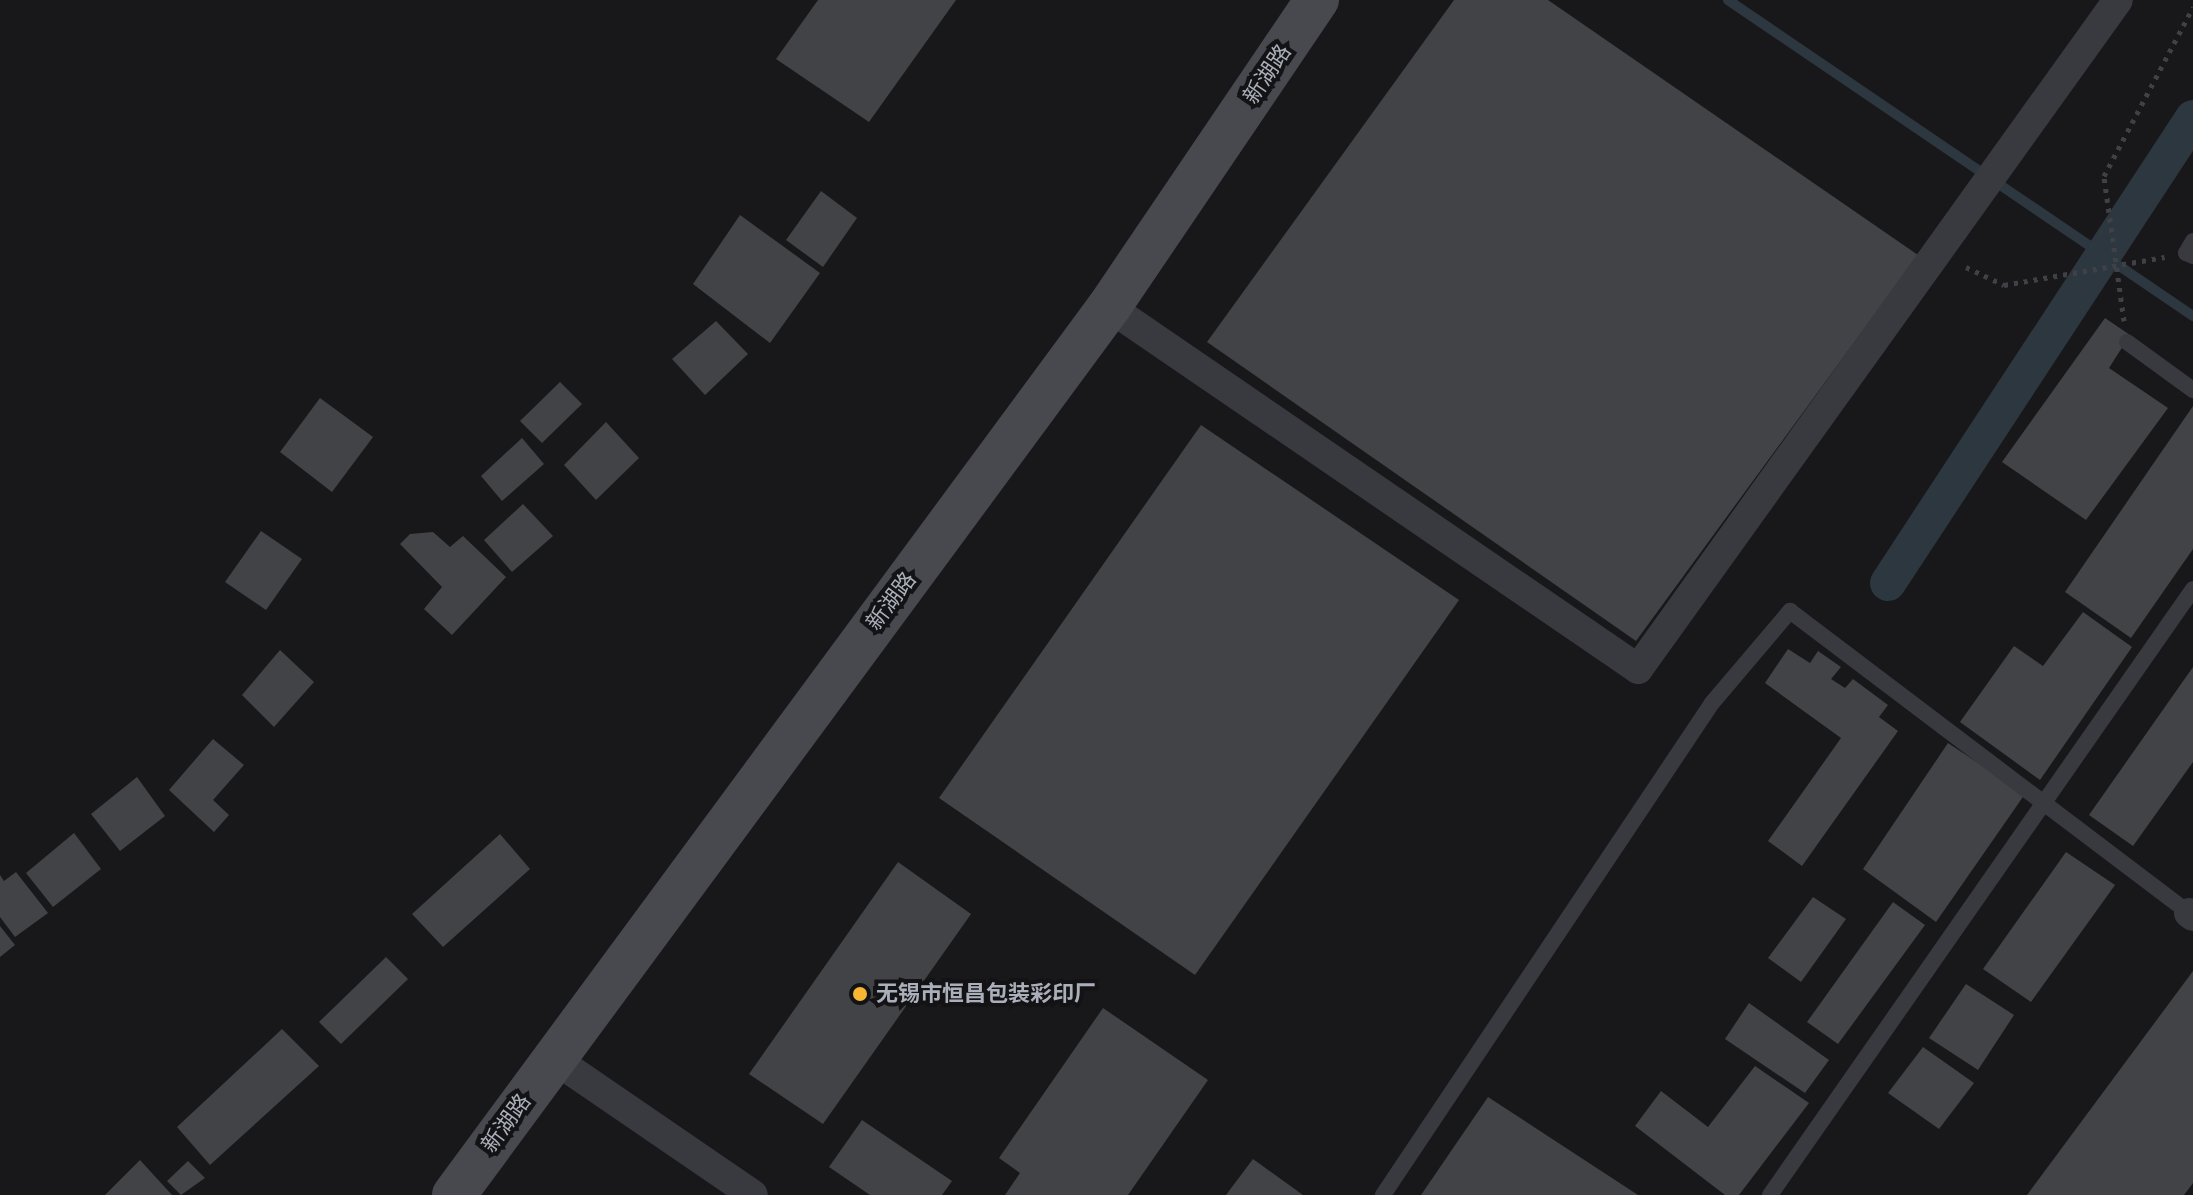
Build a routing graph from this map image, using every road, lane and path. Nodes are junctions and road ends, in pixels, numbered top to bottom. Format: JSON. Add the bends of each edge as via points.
{"nodes":[{"id":1,"x":1317,"y":0,"type":"edge"},
{"id":2,"x":2118,"y":0,"type":"edge"},
{"id":3,"x":2193,"y":7,"type":"edge"},
{"id":4,"x":2191,"y":250,"type":"edge"},
{"id":5,"x":1935,"y":251,"type":"junction"},
{"id":6,"x":2117,"y":264,"type":"junction"},
{"id":7,"x":1109,"y":307,"type":"junction"},
{"id":8,"x":2127,"y":342,"type":"joint"},
{"id":9,"x":2193,"y":390,"type":"edge"},
{"id":10,"x":2193,"y":589,"type":"edge"},
{"id":11,"x":2045,"y":800,"type":"junction"},
{"id":12,"x":2191,"y":914,"type":"edge"},
{"id":13,"x":553,"y":1058,"type":"junction"},
{"id":14,"x":454,"y":1195,"type":"edge"},
{"id":15,"x":753,"y":1195,"type":"edge"},
{"id":16,"x":1383,"y":1195,"type":"edge"},
{"id":17,"x":1770,"y":1195,"type":"edge"}],
"edges":[{"from":1,"to":7,"type":"street","name":"新湖路"},
{"from":2,"to":5,"type":"street"},
{"from":3,"to":6,"type":"path","via":[[2104,176]]},
{"from":4,"to":6,"type":"path"},
{"from":5,"to":6,"type":"path","via":[[2004,285]]},
{"from":5,"to":7,"type":"street","via":[[1638,669]]},
{"from":6,"to":8,"type":"path"},
{"from":7,"to":13,"type":"street","name":"新湖路"},
{"from":8,"to":9,"type":"lane"},
{"from":10,"to":11,"type":"lane"},
{"from":11,"to":12,"type":"lane"},
{"from":11,"to":16,"type":"lane","via":[[1790,611],[1712,703]]},
{"from":11,"to":17,"type":"lane"},
{"from":13,"to":14,"type":"street","name":"新湖路"},
{"from":13,"to":15,"type":"street"}]}
